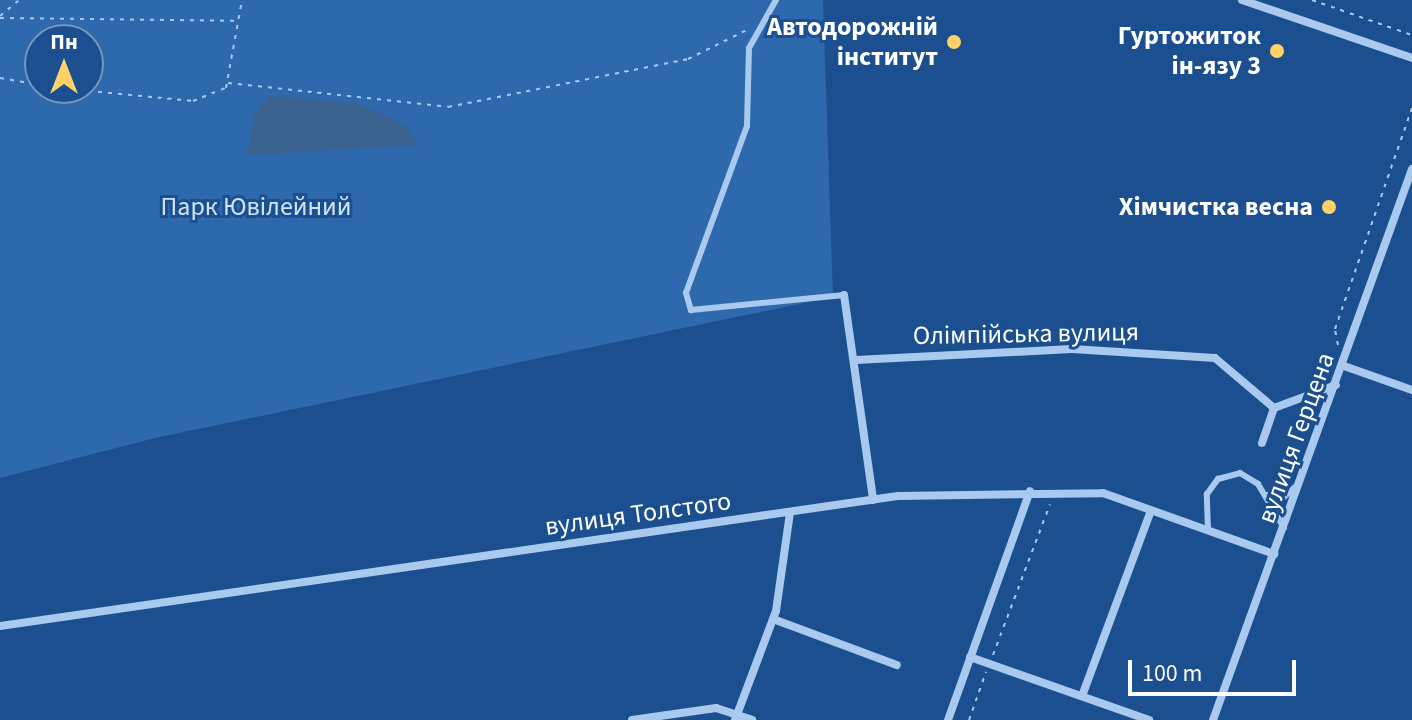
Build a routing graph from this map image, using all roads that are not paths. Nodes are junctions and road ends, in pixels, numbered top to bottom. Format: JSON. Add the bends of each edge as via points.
{"nodes":[{"id":1,"x":776,"y":0,"type":"edge"},
{"id":2,"x":1242,"y":0,"type":"edge"},
{"id":3,"x":1412,"y":58,"type":"edge"},
{"id":4,"x":1412,"y":169,"type":"edge"},
{"id":5,"x":844,"y":295,"type":"joint"},
{"id":6,"x":856,"y":360,"type":"junction"},
{"id":7,"x":1344,"y":366,"type":"junction"},
{"id":8,"x":1337,"y":385,"type":"junction"},
{"id":9,"x":1412,"y":390,"type":"edge"},
{"id":10,"x":1274,"y":408,"type":"junction"},
{"id":11,"x":1262,"y":443,"type":"dead end"},
{"id":12,"x":1302,"y":478,"type":"junction"},
{"id":13,"x":1030,"y":491,"type":"junction"},
{"id":14,"x":1264,"y":494,"type":"junction"},
{"id":15,"x":873,"y":500,"type":"junction"},
{"id":16,"x":1151,"y":510,"type":"junction"},
{"id":17,"x":790,"y":513,"type":"junction"},
{"id":18,"x":1284,"y":528,"type":"junction"},
{"id":19,"x":1208,"y":530,"type":"junction"},
{"id":20,"x":1274,"y":554,"type":"junction"},
{"id":21,"x":773,"y":619,"type":"junction"},
{"id":22,"x":0,"y":626,"type":"edge"},
{"id":23,"x":970,"y":657,"type":"junction"},
{"id":24,"x":897,"y":665,"type":"dead end"},
{"id":25,"x":1082,"y":696,"type":"junction"},
{"id":26,"x":736,"y":717,"type":"edge"},
{"id":27,"x":632,"y":720,"type":"edge"},
{"id":28,"x":752,"y":720,"type":"edge"},
{"id":29,"x":948,"y":720,"type":"edge"},
{"id":30,"x":1149,"y":720,"type":"edge"},
{"id":31,"x":1213,"y":720,"type":"edge"}],
"edges":[{"from":1,"to":5,"type":"lane","via":[[761,22],[744,77],[747,126],[690,279],[691,310]]},
{"from":2,"to":3,"type":"street"},
{"from":4,"to":7,"type":"street","name":"вулиця Герцена"},
{"from":5,"to":6,"type":"street"},
{"from":6,"to":10,"type":"street","name":"Олімпійська вулиця","via":[[1072,349],[1215,358]]},
{"from":6,"to":15,"type":"street"},
{"from":7,"to":8,"type":"street","name":"вулиця Герцена"},
{"from":7,"to":9,"type":"street"},
{"from":8,"to":10,"type":"street"},
{"from":8,"to":12,"type":"street","name":"вулиця Герцена"},
{"from":10,"to":11,"type":"street"},
{"from":12,"to":14,"type":"lane","via":[[1284,497]]},
{"from":12,"to":18,"type":"street","name":"вулиця Герцена"},
{"from":13,"to":15,"type":"street","name":"вулиця Толстого"},
{"from":13,"to":16,"type":"street","name":"вулиця Толстого","via":[[1103,493]]},
{"from":13,"to":23,"type":"street"},
{"from":14,"to":18,"type":"lane"},
{"from":14,"to":19,"type":"lane","via":[[1240,473],[1218,479],[1207,494]]},
{"from":15,"to":17,"type":"street","name":"вулиця Толстого"},
{"from":16,"to":19,"type":"street","name":"вулиця Толстого"},
{"from":16,"to":25,"type":"street"},
{"from":17,"to":21,"type":"street"},
{"from":17,"to":22,"type":"street","name":"вулиця Толстого"},
{"from":18,"to":20,"type":"street","name":"вулиця Герцена"},
{"from":19,"to":20,"type":"street","name":"вулиця Толстого"},
{"from":20,"to":31,"type":"street","name":"вулиця Герцена"},
{"from":21,"to":24,"type":"street"},
{"from":21,"to":26,"type":"street"},
{"from":23,"to":25,"type":"street"},
{"from":23,"to":29,"type":"street"},
{"from":25,"to":30,"type":"street"},
{"from":26,"to":27,"type":"street","via":[[716,708]]},
{"from":26,"to":28,"type":"street"}]}
